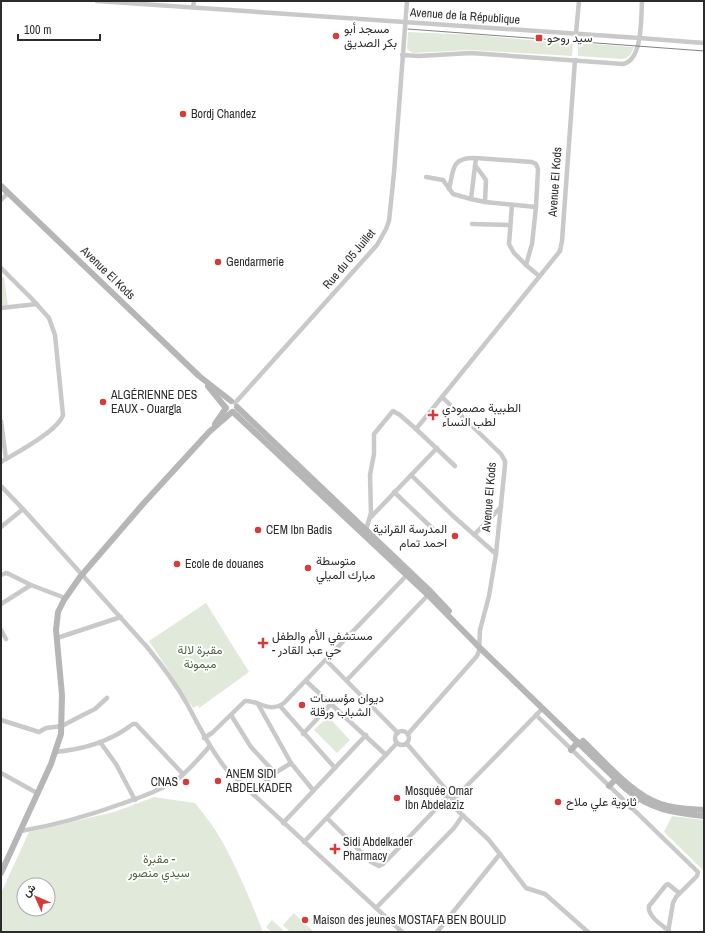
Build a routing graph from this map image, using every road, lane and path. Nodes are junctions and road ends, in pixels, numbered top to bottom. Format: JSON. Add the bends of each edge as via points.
{"nodes":[{"id":1,"x":97,"y":1,"type":"edge"},
{"id":2,"x":194,"y":1,"type":"edge"},
{"id":3,"x":407,"y":1,"type":"edge"},
{"id":4,"x":579,"y":1,"type":"edge"},
{"id":5,"x":642,"y":1,"type":"edge"},
{"id":6,"x":193,"y":7,"type":"junction"},
{"id":7,"x":405,"y":22,"type":"junction"},
{"id":8,"x":576,"y":33,"type":"junction"},
{"id":9,"x":639,"y":38,"type":"junction"},
{"id":10,"x":704,"y":43,"type":"edge"},
{"id":11,"x":402,"y":55,"type":"junction"},
{"id":12,"x":575,"y":60,"type":"junction"},
{"id":13,"x":476,"y":158,"type":"junction"},
{"id":14,"x":475,"y":165,"type":"junction"},
{"id":15,"x":426,"y":177,"type":"dead end"},
{"id":16,"x":1,"y":186,"type":"edge"},
{"id":17,"x":450,"y":189,"type":"junction"},
{"id":18,"x":8,"y":193,"type":"junction"},
{"id":19,"x":471,"y":199,"type":"junction"},
{"id":20,"x":1,"y":200,"type":"edge"},
{"id":21,"x":485,"y":202,"type":"junction"},
{"id":22,"x":512,"y":205,"type":"junction"},
{"id":23,"x":536,"y":207,"type":"junction"},
{"id":24,"x":472,"y":224,"type":"dead end"},
{"id":25,"x":510,"y":225,"type":"junction"},
{"id":26,"x":526,"y":266,"type":"junction"},
{"id":27,"x":1,"y":268,"type":"edge"},
{"id":28,"x":539,"y":276,"type":"junction"},
{"id":29,"x":37,"y":304,"type":"junction"},
{"id":30,"x":1,"y":308,"type":"edge"},
{"id":31,"x":199,"y":376,"type":"junction"},
{"id":32,"x":442,"y":397,"type":"junction"},
{"id":33,"x":234,"y":407,"type":"junction"},
{"id":34,"x":226,"y":408,"type":"junction"},
{"id":35,"x":1,"y":421,"type":"edge"},
{"id":36,"x":416,"y":429,"type":"junction"},
{"id":37,"x":209,"y":432,"type":"junction"},
{"id":38,"x":437,"y":448,"type":"junction"},
{"id":39,"x":6,"y":459,"type":"junction"},
{"id":40,"x":1,"y":462,"type":"edge"},
{"id":41,"x":455,"y":466,"type":"dead end"},
{"id":42,"x":411,"y":475,"type":"junction"},
{"id":43,"x":1,"y":486,"type":"edge"},
{"id":44,"x":394,"y":492,"type":"junction"},
{"id":45,"x":501,"y":507,"type":"junction"},
{"id":46,"x":23,"y":509,"type":"junction"},
{"id":47,"x":371,"y":517,"type":"junction"},
{"id":48,"x":1,"y":527,"type":"edge"},
{"id":49,"x":432,"y":528,"type":"dead end"},
{"id":50,"x":366,"y":533,"type":"junction"},
{"id":51,"x":474,"y":535,"type":"junction"},
{"id":52,"x":496,"y":554,"type":"junction"},
{"id":53,"x":408,"y":573,"type":"junction"},
{"id":54,"x":82,"y":574,"type":"junction"},
{"id":55,"x":1,"y":575,"type":"edge"},
{"id":56,"x":31,"y":585,"type":"junction"},
{"id":57,"x":428,"y":595,"type":"junction"},
{"id":58,"x":65,"y":598,"type":"junction"},
{"id":59,"x":1,"y":604,"type":"edge"},
{"id":60,"x":121,"y":617,"type":"junction"},
{"id":61,"x":1,"y":630,"type":"edge"},
{"id":62,"x":57,"y":638,"type":"junction"},
{"id":63,"x":6,"y":639,"type":"dead end"},
{"id":64,"x":479,"y":644,"type":"junction"},
{"id":65,"x":326,"y":660,"type":"junction"},
{"id":66,"x":347,"y":680,"type":"junction"},
{"id":67,"x":306,"y":681,"type":"junction"},
{"id":68,"x":107,"y":698,"type":"dead end"},
{"id":69,"x":258,"y":704,"type":"junction"},
{"id":70,"x":331,"y":704,"type":"junction"},
{"id":71,"x":280,"y":706,"type":"junction"},
{"id":72,"x":543,"y":708,"type":"junction"},
{"id":73,"x":231,"y":715,"type":"junction"},
{"id":74,"x":536,"y":715,"type":"junction"},
{"id":75,"x":1,"y":720,"type":"edge"},
{"id":76,"x":62,"y":726,"type":"junction"},
{"id":77,"x":398,"y":733,"type":"junction"},
{"id":78,"x":303,"y":734,"type":"junction"},
{"id":79,"x":408,"y":734,"type":"junction"},
{"id":80,"x":366,"y":735,"type":"junction"},
{"id":81,"x":204,"y":738,"type":"junction"},
{"id":82,"x":100,"y":742,"type":"junction"},
{"id":83,"x":578,"y":742,"type":"junction"},
{"id":84,"x":397,"y":743,"type":"junction"},
{"id":85,"x":407,"y":744,"type":"junction"},
{"id":86,"x":210,"y":747,"type":"junction"},
{"id":87,"x":571,"y":750,"type":"junction"},
{"id":88,"x":56,"y":752,"type":"junction"},
{"id":89,"x":386,"y":755,"type":"junction"},
{"id":90,"x":291,"y":763,"type":"junction"},
{"id":91,"x":335,"y":768,"type":"junction"},
{"id":92,"x":1,"y":772,"type":"edge"},
{"id":93,"x":275,"y":773,"type":"junction"},
{"id":94,"x":183,"y":774,"type":"junction"},
{"id":95,"x":616,"y":779,"type":"junction"},
{"id":96,"x":609,"y":786,"type":"junction"},
{"id":97,"x":313,"y":790,"type":"junction"},
{"id":98,"x":38,"y":793,"type":"junction"},
{"id":99,"x":253,"y":794,"type":"junction"},
{"id":100,"x":450,"y":794,"type":"junction"},
{"id":101,"x":638,"y":798,"type":"junction"},
{"id":102,"x":135,"y":800,"type":"junction"},
{"id":103,"x":453,"y":800,"type":"junction"},
{"id":104,"x":630,"y":807,"type":"junction"},
{"id":105,"x":704,"y":810,"type":"edge"},
{"id":106,"x":463,"y":816,"type":"junction"},
{"id":107,"x":704,"y":816,"type":"edge"},
{"id":108,"x":327,"y":818,"type":"junction"},
{"id":109,"x":283,"y":823,"type":"junction"},
{"id":110,"x":20,"y":831,"type":"junction"},
{"id":111,"x":304,"y":842,"type":"junction"},
{"id":112,"x":500,"y":854,"type":"junction"},
{"id":113,"x":1,"y":873,"type":"edge"},
{"id":114,"x":679,"y":894,"type":"junction"},
{"id":115,"x":376,"y":908,"type":"junction"},
{"id":116,"x":584,"y":931,"type":"edge"},
{"id":117,"x":402,"y":932,"type":"edge"},
{"id":118,"x":437,"y":932,"type":"edge"},
{"id":119,"x":668,"y":932,"type":"edge"}],
"edges":[{"from":1,"to":6,"type":"street","name":"Avenue de la République"},
{"from":2,"to":6,"type":"street"},
{"from":3,"to":7,"type":"street","name":"Rue du 05 Juillet"},
{"from":4,"to":8,"type":"street"},
{"from":5,"to":9,"type":"street"},
{"from":6,"to":7,"type":"street","name":"Avenue de la République"},
{"from":7,"to":8,"type":"street","name":"Avenue de la République"},
{"from":7,"to":11,"type":"street","name":"Rue du 05 Juillet"},
{"from":8,"to":9,"type":"street","name":"Avenue de la République"},
{"from":9,"to":10,"type":"street","name":"Avenue de la République"},
{"from":9,"to":12,"type":"street","via":[[634,58],[628,63]]},
{"from":11,"to":12,"type":"street","via":[[471,53]]},
{"from":11,"to":33,"type":"street","name":"Rue du 05 Juillet","via":[[394,174],[386,229],[377,244]]},
{"from":12,"to":28,"type":"street","name":"Avenue El Kods","via":[[562,240],[560,251]]},
{"from":13,"to":14,"type":"street"},
{"from":13,"to":17,"type":"street","via":[[459,160],[455,165]]},
{"from":13,"to":23,"type":"street","via":[[536,164]]},
{"from":14,"to":19,"type":"street"},
{"from":14,"to":21,"type":"street","via":[[486,180]]},
{"from":15,"to":17,"type":"street","via":[[443,180]]},
{"from":16,"to":18,"type":"main road","name":"Avenue El Kods"},
{"from":17,"to":19,"type":"street","via":[[453,194]]},
{"from":18,"to":20,"type":"street"},
{"from":18,"to":31,"type":"main road","name":"Avenue El Kods"},
{"from":19,"to":21,"type":"street"},
{"from":21,"to":22,"type":"street"},
{"from":22,"to":23,"type":"street"},
{"from":22,"to":25,"type":"street"},
{"from":23,"to":26,"type":"street","via":[[532,244]]},
{"from":24,"to":25,"type":"street"},
{"from":25,"to":26,"type":"street","via":[[509,244]]},
{"from":26,"to":28,"type":"street"},
{"from":27,"to":29,"type":"street"},
{"from":28,"to":32,"type":"street","name":"Avenue El Kods"},
{"from":29,"to":30,"type":"street"},
{"from":29,"to":39,"type":"street","via":[[49,318],[55,335],[62,415],[58,424],[50,431]]},
{"from":31,"to":33,"type":"main road","name":"Avenue El Kods"},
{"from":31,"to":34,"type":"main road","name":"Avenue El Kods"},
{"from":32,"to":36,"type":"street"},
{"from":32,"to":45,"type":"street","name":"Avenue El Kods","via":[[504,458]]},
{"from":33,"to":34,"type":"main road","via":[[227,403]]},
{"from":33,"to":37,"type":"main road"},
{"from":33,"to":50,"type":"main road","name":"Avenue El Kods"},
{"from":34,"to":37,"type":"main road"},
{"from":35,"to":39,"type":"street"},
{"from":36,"to":38,"type":"street"},
{"from":36,"to":47,"type":"street","via":[[393,411],[376,431],[370,474]]},
{"from":37,"to":54,"type":"main road"},
{"from":38,"to":41,"type":"street"},
{"from":38,"to":42,"type":"street"},
{"from":39,"to":40,"type":"street"},
{"from":42,"to":44,"type":"street"},
{"from":42,"to":51,"type":"street"},
{"from":43,"to":46,"type":"street"},
{"from":44,"to":47,"type":"street"},
{"from":44,"to":49,"type":"street"},
{"from":45,"to":51,"type":"street"},
{"from":45,"to":52,"type":"street","name":"Avenue El Kods"},
{"from":46,"to":48,"type":"street"},
{"from":46,"to":54,"type":"street"},
{"from":47,"to":50,"type":"street"},
{"from":50,"to":53,"type":"main road","name":"Avenue El Kods"},
{"from":51,"to":52,"type":"street"},
{"from":52,"to":64,"type":"street","name":"Avenue El Kods"},
{"from":53,"to":57,"type":"main road","name":"Avenue El Kods"},
{"from":53,"to":64,"type":"main road","name":"Avenue El Kods"},
{"from":53,"to":65,"type":"street"},
{"from":54,"to":58,"type":"main road"},
{"from":54,"to":60,"type":"street"},
{"from":55,"to":56,"type":"street","via":[[9,574]]},
{"from":56,"to":58,"type":"street"},
{"from":56,"to":59,"type":"street"},
{"from":57,"to":64,"type":"main road","name":"Avenue El Kods"},
{"from":57,"to":66,"type":"street"},
{"from":58,"to":62,"type":"main road","via":[[56,620]]},
{"from":60,"to":62,"type":"street"},
{"from":60,"to":81,"type":"street","via":[[161,664],[185,701]]},
{"from":61,"to":63,"type":"street"},
{"from":62,"to":76,"type":"main road"},
{"from":64,"to":72,"type":"main road"},
{"from":64,"to":79,"type":"street","via":[[476,656]]},
{"from":64,"to":105,"type":"main road","via":[[637,791],[648,799],[668,806]]},
{"from":65,"to":66,"type":"street"},
{"from":65,"to":67,"type":"street"},
{"from":66,"to":77,"type":"street"},
{"from":67,"to":70,"type":"street"},
{"from":67,"to":71,"type":"street"},
{"from":68,"to":76,"type":"street","via":[[95,709]]},
{"from":69,"to":71,"type":"street"},
{"from":69,"to":73,"type":"street","via":[[245,700]]},
{"from":69,"to":90,"type":"street"},
{"from":70,"to":78,"type":"street"},
{"from":70,"to":80,"type":"street"},
{"from":71,"to":78,"type":"street"},
{"from":72,"to":74,"type":"street"},
{"from":72,"to":83,"type":"main road"},
{"from":73,"to":81,"type":"street"},
{"from":73,"to":93,"type":"street","via":[[251,747]]},
{"from":74,"to":87,"type":"street"},
{"from":74,"to":103,"type":"street"},
{"from":75,"to":76,"type":"street","via":[[36,732]]},
{"from":76,"to":88,"type":"main road"},
{"from":77,"to":79,"type":"street"},
{"from":77,"to":84,"type":"street"},
{"from":78,"to":91,"type":"street"},
{"from":79,"to":85,"type":"street"},
{"from":80,"to":89,"type":"street"},
{"from":80,"to":91,"type":"street"},
{"from":81,"to":86,"type":"street"},
{"from":82,"to":88,"type":"street","via":[[75,750]]},
{"from":82,"to":94,"type":"street","via":[[136,724]]},
{"from":82,"to":102,"type":"street","via":[[116,764]]},
{"from":83,"to":87,"type":"main road"},
{"from":83,"to":95,"type":"main road"},
{"from":84,"to":85,"type":"street"},
{"from":84,"to":89,"type":"street"},
{"from":85,"to":100,"type":"street"},
{"from":86,"to":94,"type":"street"},
{"from":86,"to":99,"type":"street","via":[[227,770]]},
{"from":87,"to":96,"type":"street"},
{"from":88,"to":98,"type":"main road"},
{"from":89,"to":108,"type":"street"},
{"from":90,"to":93,"type":"street"},
{"from":90,"to":97,"type":"street"},
{"from":91,"to":97,"type":"street"},
{"from":92,"to":98,"type":"street"},
{"from":93,"to":99,"type":"street"},
{"from":94,"to":102,"type":"street","via":[[167,785]]},
{"from":95,"to":96,"type":"main road"},
{"from":95,"to":101,"type":"main road"},
{"from":96,"to":104,"type":"street"},
{"from":97,"to":109,"type":"street"},
{"from":98,"to":110,"type":"main road"},
{"from":99,"to":109,"type":"street"},
{"from":100,"to":103,"type":"street"},
{"from":100,"to":108,"type":"street","via":[[392,856],[379,866],[371,862]]},
{"from":101,"to":104,"type":"main road"},
{"from":101,"to":107,"type":"main road","via":[[667,811]]},
{"from":102,"to":110,"type":"street","via":[[70,821]]},
{"from":103,"to":106,"type":"street","via":[[456,809]]},
{"from":104,"to":114,"type":"street","via":[[698,872]]},
{"from":106,"to":112,"type":"street"},
{"from":106,"to":115,"type":"street"},
{"from":108,"to":111,"type":"street"},
{"from":109,"to":111,"type":"street"},
{"from":110,"to":113,"type":"main road"},
{"from":111,"to":115,"type":"street"},
{"from":112,"to":116,"type":"street","via":[[526,888],[545,894]]},
{"from":112,"to":118,"type":"street"},
{"from":114,"to":119,"type":"street","via":[[673,903]]},
{"from":114,"to":119,"type":"street","via":[[668,884],[648,906],[650,914]]},
{"from":115,"to":117,"type":"street"}]}
